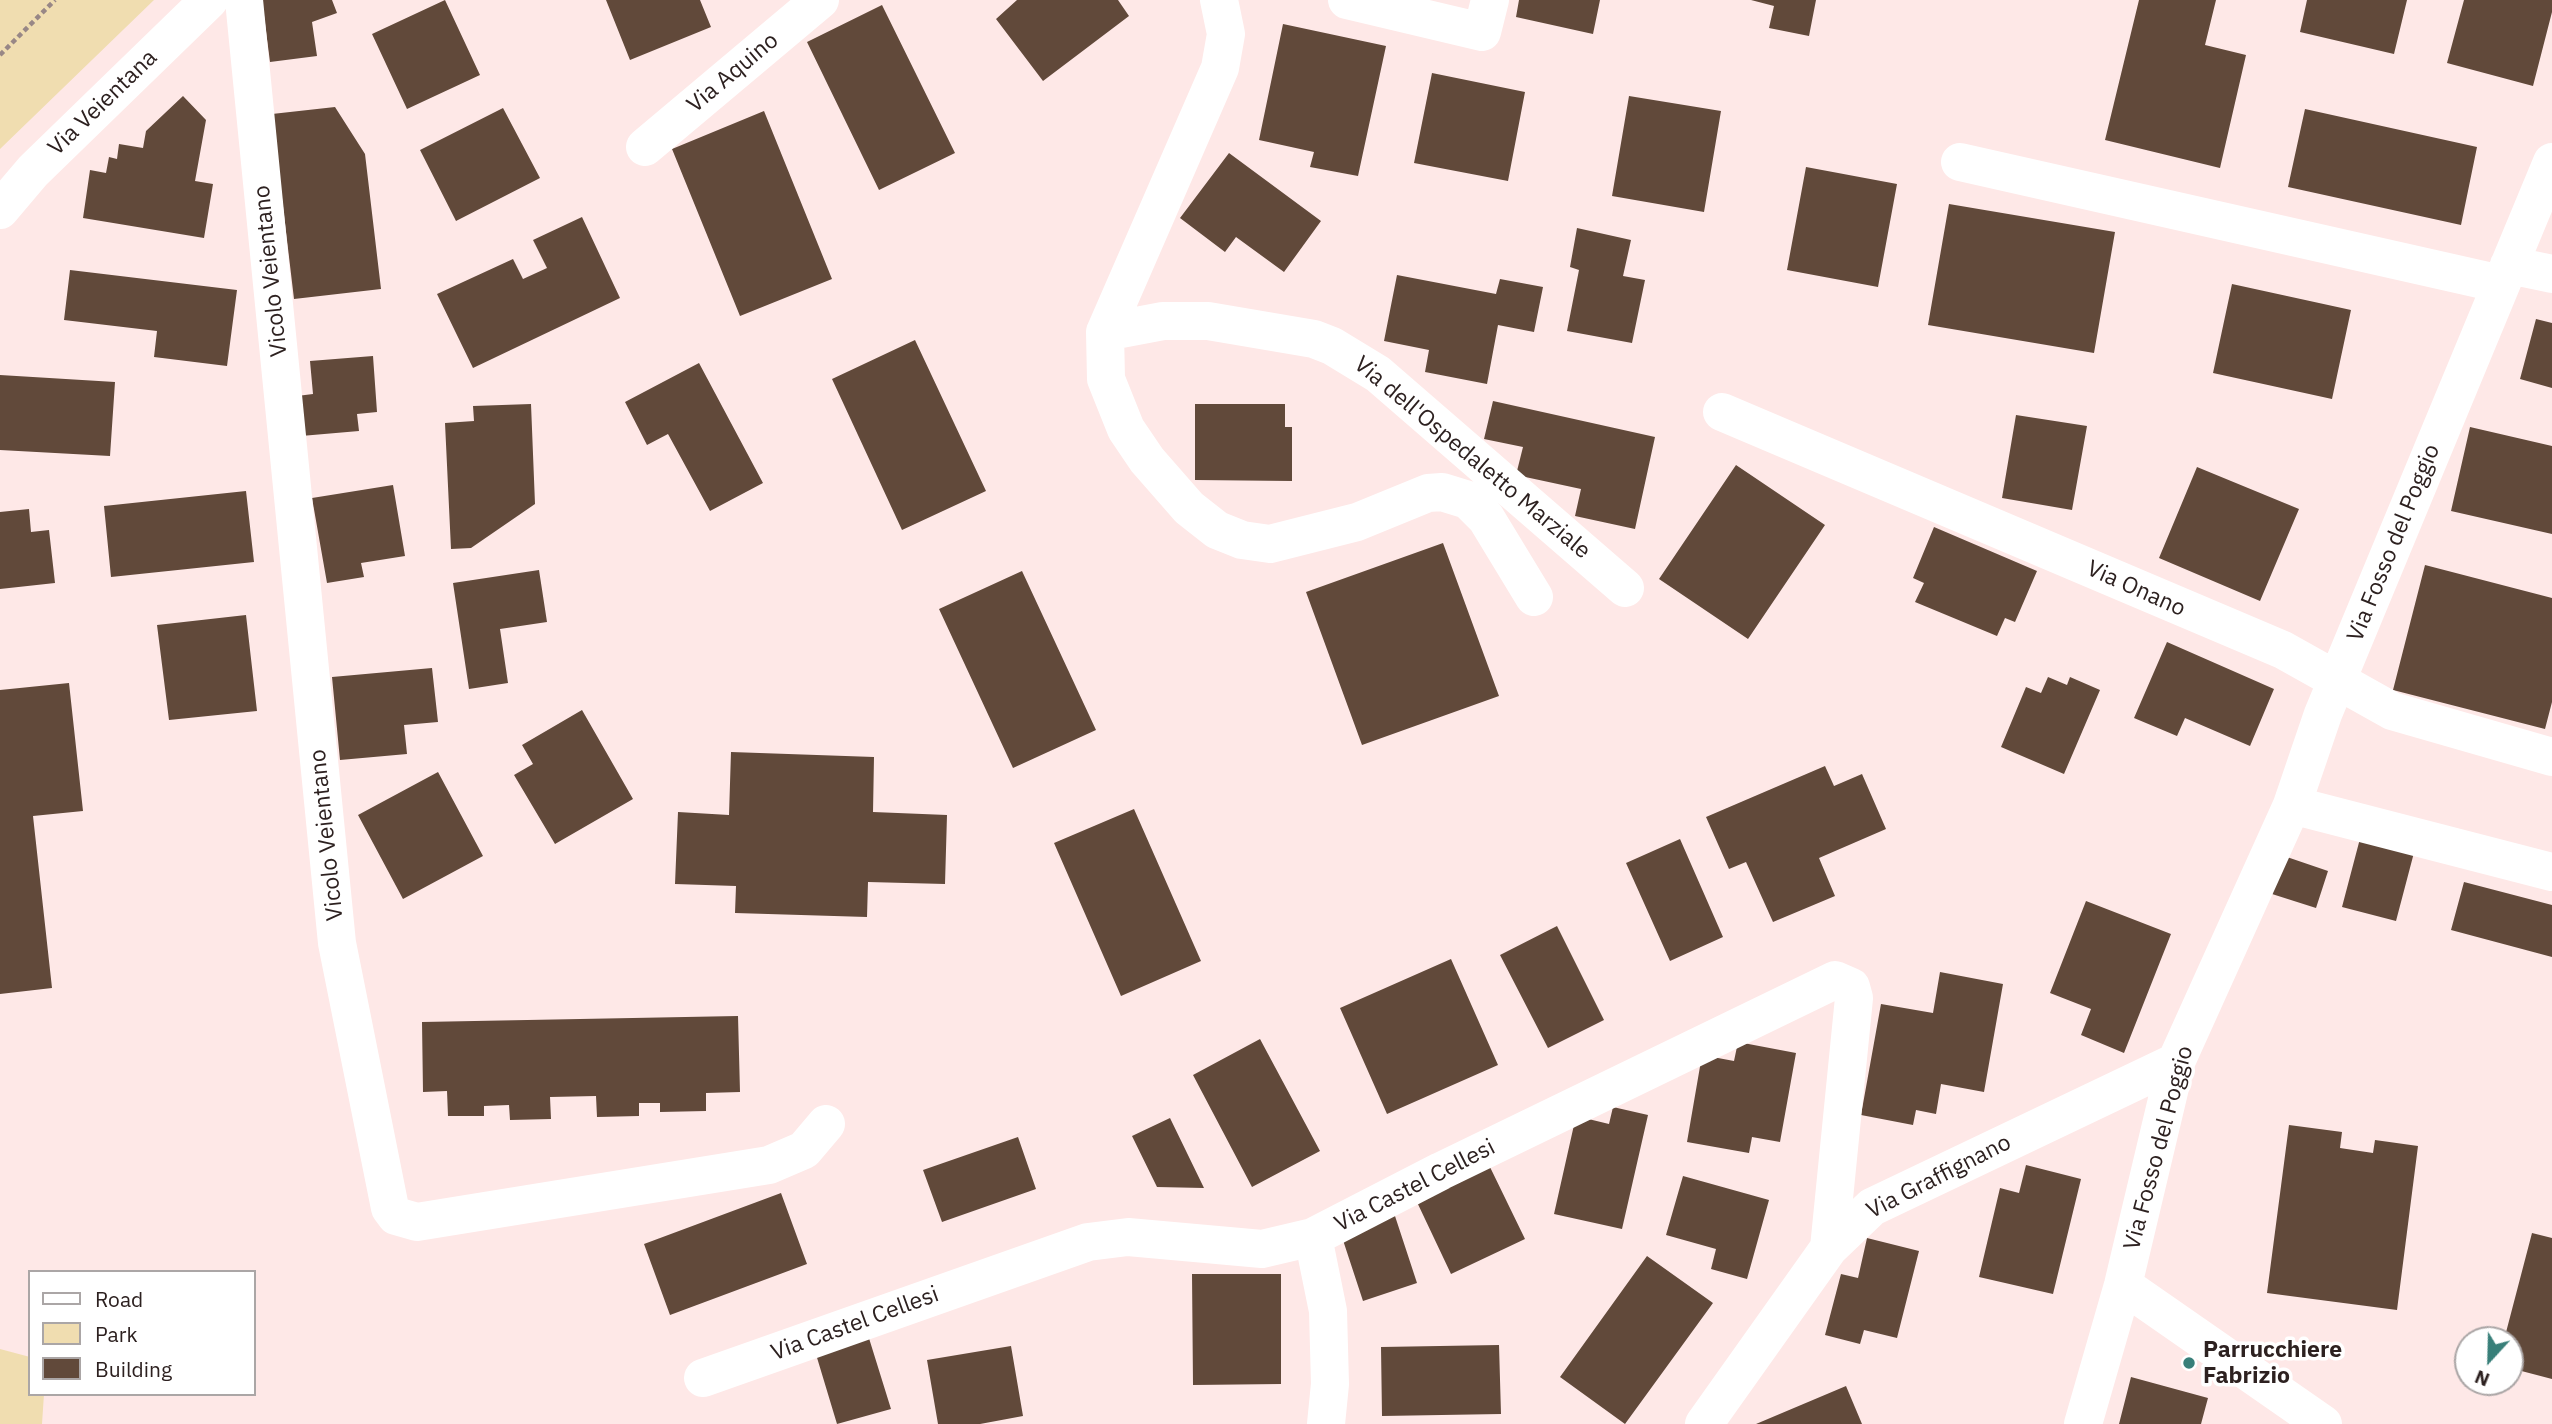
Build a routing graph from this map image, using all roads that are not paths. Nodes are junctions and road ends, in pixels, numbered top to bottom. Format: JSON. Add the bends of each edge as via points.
{"nodes":[{"id":1,"x":209,"y":0,"type":"edge"},
{"id":2,"x":244,"y":0,"type":"edge"},
{"id":3,"x":820,"y":0,"type":"edge"},
{"id":4,"x":1219,"y":0,"type":"edge"},
{"id":5,"x":1347,"y":0,"type":"edge"},
{"id":6,"x":1490,"y":0,"type":"edge"},
{"id":7,"x":645,"y":146,"type":"dead end"},
{"id":8,"x":1959,"y":162,"type":"dead end"},
{"id":9,"x":2552,"y":162,"type":"edge"},
{"id":10,"x":0,"y":210,"type":"edge"},
{"id":11,"x":2505,"y":274,"type":"junction"},
{"id":12,"x":2552,"y":274,"type":"edge"},
{"id":13,"x":1105,"y":332,"type":"junction"},
{"id":14,"x":1722,"y":412,"type":"dead end"},
{"id":15,"x":1625,"y":588,"type":"dead end"},
{"id":16,"x":1534,"y":597,"type":"dead end"},
{"id":17,"x":2339,"y":682,"type":"junction"},
{"id":18,"x":2552,"y":757,"type":"edge"},
{"id":19,"x":2292,"y":805,"type":"junction"},
{"id":20,"x":2552,"y":872,"type":"edge"},
{"id":21,"x":2176,"y":1062,"type":"junction"},
{"id":22,"x":826,"y":1124,"type":"dead end"},
{"id":23,"x":1313,"y":1237,"type":"junction"},
{"id":24,"x":1829,"y":1248,"type":"junction"},
{"id":25,"x":2123,"y":1285,"type":"junction"},
{"id":26,"x":703,"y":1378,"type":"dead end"},
{"id":27,"x":1326,"y":1424,"type":"edge"},
{"id":28,"x":1704,"y":1424,"type":"edge"},
{"id":29,"x":2083,"y":1424,"type":"edge"},
{"id":30,"x":2323,"y":1424,"type":"edge"}],
"edges":[{"from":1,"to":10,"type":"street","name":"Via Veientana","via":[[33,171]]},
{"from":2,"to":22,"type":"street","name":"Vicolo Veientano","via":[[337,943],[390,1209],[417,1222],[769,1165],[804,1150]]},
{"from":3,"to":7,"type":"street","name":"Via Aquino"},
{"from":4,"to":13,"type":"street","name":"Via dell'Ospedaletto Marziale","via":[[1226,34],[1220,68]]},
{"from":5,"to":6,"type":"street","via":[[1482,32]]},
{"from":8,"to":11,"type":"street"},
{"from":9,"to":11,"type":"street","name":"Via Fosso del Poggio"},
{"from":11,"to":12,"type":"street"},
{"from":11,"to":17,"type":"street","name":"Via Fosso del Poggio"},
{"from":13,"to":15,"type":"street","name":"Via dell'Ospedaletto Marziale","via":[[1163,321],[1208,321],[1332,346],[1378,374]]},
{"from":13,"to":16,"type":"street","name":"Via dell'Ospedaletto Marziale","via":[[1106,379],[1126,429],[1159,475],[1217,530],[1270,544],[1357,522],[1428,494],[1456,495],[1479,509]]},
{"from":14,"to":17,"type":"street","name":"Via Onano","via":[[2283,650]]},
{"from":17,"to":18,"type":"street","name":"Via Onano","via":[[2392,711]]},
{"from":17,"to":19,"type":"street","name":"Via Fosso del Poggio","via":[[2323,714]]},
{"from":19,"to":20,"type":"street"},
{"from":19,"to":21,"type":"street","name":"Via Fosso del Poggio"},
{"from":21,"to":24,"type":"street","name":"Via Graffignano","via":[[1893,1195],[1859,1218]]},
{"from":21,"to":25,"type":"street","name":"Via Fosso del Poggio"},
{"from":23,"to":24,"type":"street","name":"Via Castel Cellesi","via":[[1835,980],[1851,987],[1854,998]]},
{"from":23,"to":26,"type":"street","name":"Via Castel Cellesi","via":[[1262,1249],[1128,1237],[1087,1242]]},
{"from":23,"to":27,"type":"street","via":[[1328,1311]]},
{"from":24,"to":28,"type":"street","name":"Via Graffignano"},
{"from":25,"to":29,"type":"street","name":"Via Fosso del Poggio"},
{"from":25,"to":30,"type":"street"}]}
